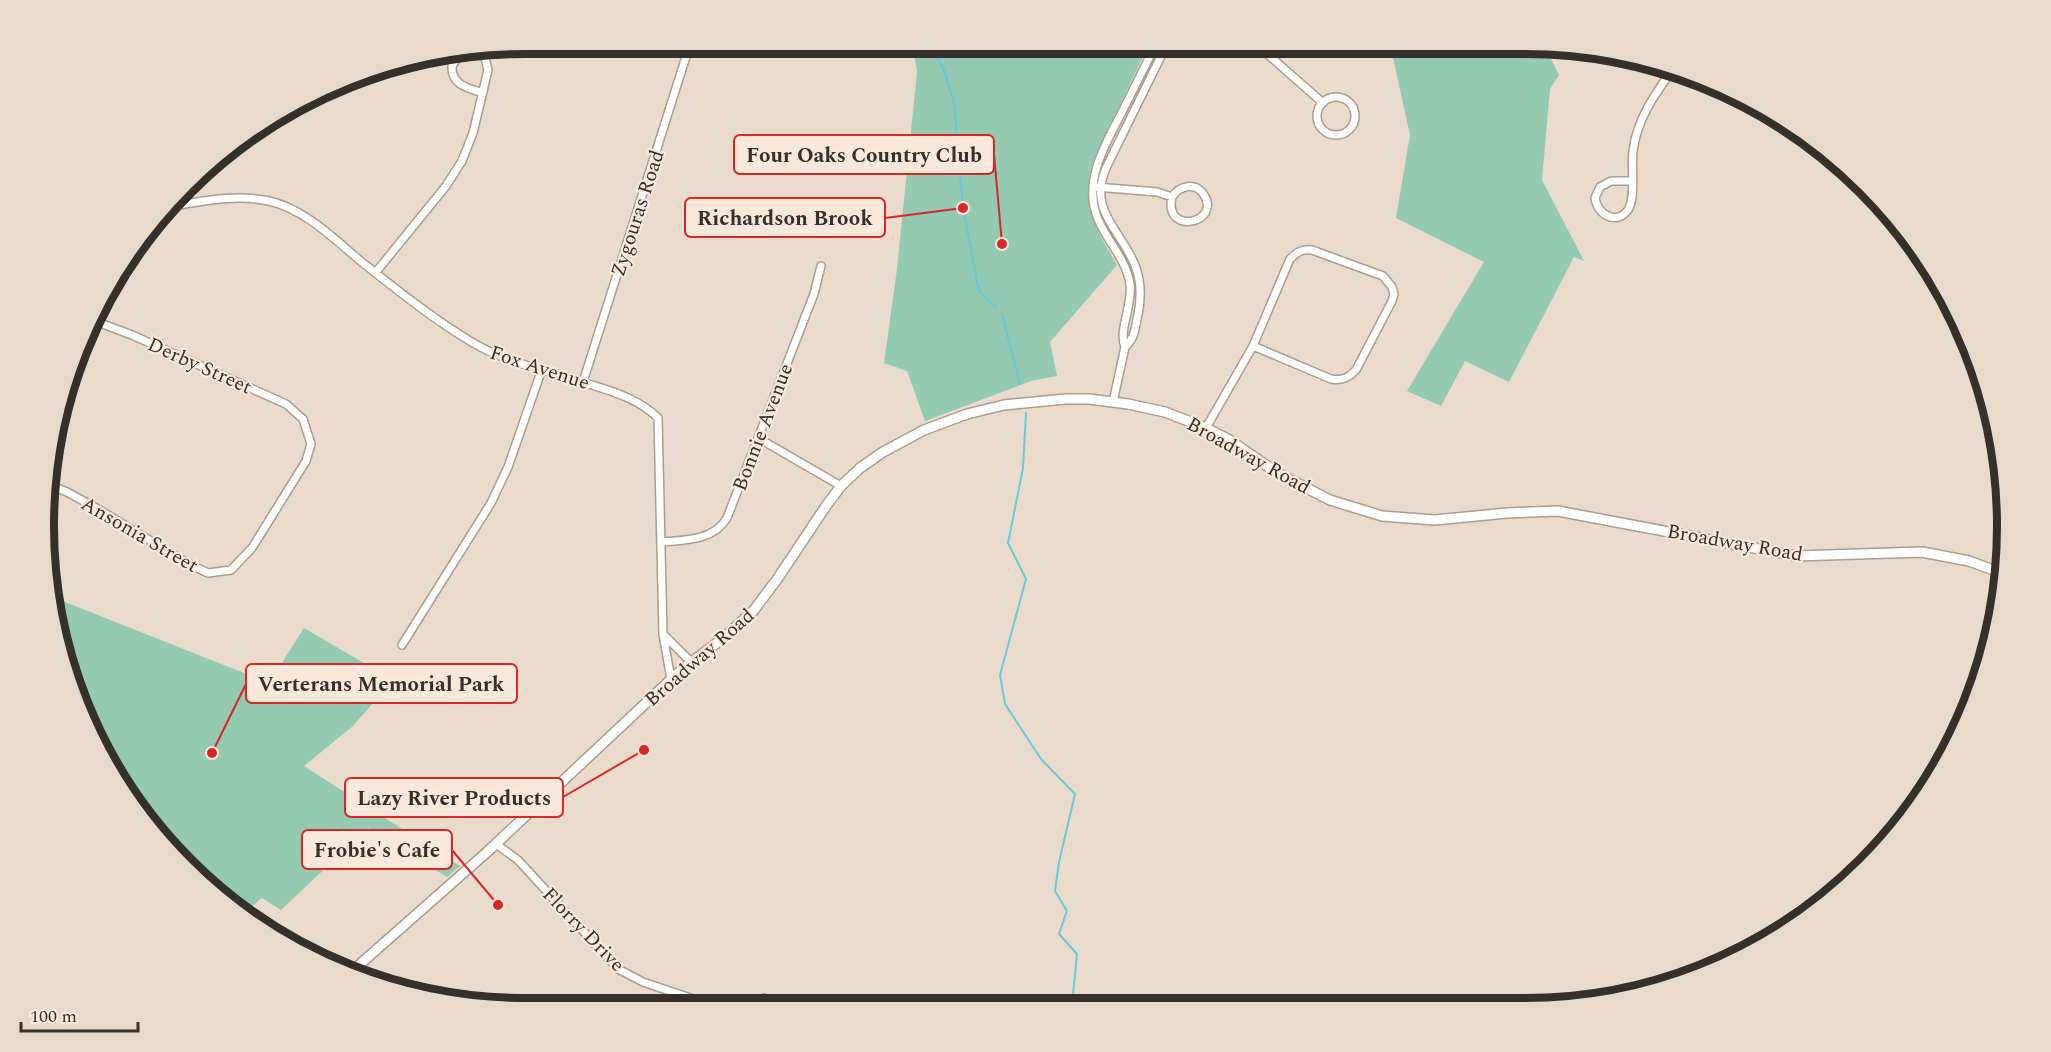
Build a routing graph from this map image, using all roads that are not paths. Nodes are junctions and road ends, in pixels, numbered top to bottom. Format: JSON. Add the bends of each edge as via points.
{"nodes":[{"id":1,"x":687,"y":54,"type":"edge"},
{"id":2,"x":1151,"y":54,"type":"edge"},
{"id":3,"x":1162,"y":54,"type":"edge"},
{"id":4,"x":1267,"y":54,"type":"edge"},
{"id":5,"x":482,"y":56,"type":"edge"},
{"id":6,"x":456,"y":59,"type":"edge"},
{"id":7,"x":1668,"y":76,"type":"edge"},
{"id":8,"x":1138,"y":80,"type":"junction"},
{"id":9,"x":1148,"y":84,"type":"junction"},
{"id":10,"x":483,"y":93,"type":"junction"},
{"id":11,"x":1323,"y":103,"type":"junction"},
{"id":12,"x":1632,"y":181,"type":"junction"},
{"id":13,"x":1096,"y":187,"type":"junction"},
{"id":14,"x":1172,"y":197,"type":"junction"},
{"id":15,"x":180,"y":205,"type":"edge"},
{"id":16,"x":1122,"y":243,"type":"junction"},
{"id":17,"x":1114,"y":248,"type":"junction"},
{"id":18,"x":821,"y":266,"type":"dead end"},
{"id":19,"x":376,"y":272,"type":"junction"},
{"id":20,"x":100,"y":323,"type":"edge"},
{"id":21,"x":1253,"y":346,"type":"junction"},
{"id":22,"x":1125,"y":347,"type":"junction"},
{"id":23,"x":543,"y":369,"type":"junction"},
{"id":24,"x":583,"y":382,"type":"junction"},
{"id":25,"x":1113,"y":402,"type":"junction"},
{"id":26,"x":1206,"y":428,"type":"junction"},
{"id":27,"x":758,"y":438,"type":"junction"},
{"id":28,"x":841,"y":486,"type":"junction"},
{"id":29,"x":56,"y":488,"type":"edge"},
{"id":30,"x":661,"y":542,"type":"junction"},
{"id":31,"x":231,"y":570,"type":"joint"},
{"id":32,"x":1995,"y":570,"type":"edge"},
{"id":33,"x":663,"y":634,"type":"junction"},
{"id":34,"x":402,"y":645,"type":"dead end"},
{"id":35,"x":691,"y":662,"type":"junction"},
{"id":36,"x":671,"y":679,"type":"junction"},
{"id":37,"x":496,"y":844,"type":"junction"},
{"id":38,"x":357,"y":967,"type":"edge"},
{"id":39,"x":690,"y":998,"type":"edge"}],
"edges":[{"from":1,"to":24,"type":"street","name":"Zygouras Road"},
{"from":2,"to":8,"type":"street"},
{"from":3,"to":9,"type":"street"},
{"from":4,"to":11,"type":"street"},
{"from":5,"to":10,"type":"street","via":[[488,67]]},
{"from":6,"to":10,"type":"street","via":[[452,66],[454,79]]},
{"from":7,"to":12,"type":"street","via":[[1639,123]]},
{"from":8,"to":9,"type":"street"},
{"from":8,"to":13,"type":"street","via":[[1098,162]]},
{"from":9,"to":13,"type":"street"},
{"from":10,"to":19,"type":"street","via":[[468,148],[455,174]]},
{"from":11,"to":11,"type":"street","via":[[1318,118],[1323,129],[1337,135],[1348,131],[1354,121],[1352,105],[1338,98]]},
{"from":12,"to":12,"type":"street","via":[[1600,187],[1595,198],[1599,210],[1608,217],[1624,214],[1631,204]]},
{"from":13,"to":14,"type":"street","via":[[1157,192]]},
{"from":13,"to":16,"type":"street"},
{"from":13,"to":17,"type":"street","via":[[1096,217]]},
{"from":14,"to":14,"type":"street","via":[[1173,212],[1185,221],[1199,219],[1206,210],[1204,195],[1195,187],[1180,189]]},
{"from":15,"to":19,"type":"street","name":"Fox Avenue","via":[[237,198],[269,201],[293,210],[326,231]]},
{"from":16,"to":17,"type":"street"},
{"from":16,"to":22,"type":"street","via":[[1137,270],[1140,294],[1133,340]]},
{"from":17,"to":22,"type":"street","via":[[1130,283],[1130,306],[1122,339]]},
{"from":18,"to":27,"type":"street","name":"Bonnie Avenue","via":[[814,294]]},
{"from":19,"to":23,"type":"street","name":"Fox Avenue","via":[[470,341],[493,354]]},
{"from":20,"to":31,"type":"street","name":"Derby Street","via":[[286,404],[303,419],[311,444],[306,461],[252,548]]},
{"from":21,"to":21,"type":"street","via":[[1290,259],[1300,250],[1312,250],[1383,276],[1392,287],[1392,301],[1356,370],[1346,378],[1331,379]]},
{"from":21,"to":26,"type":"street"},
{"from":22,"to":25,"type":"street"},
{"from":23,"to":24,"type":"street","name":"Fox Avenue"},
{"from":23,"to":34,"type":"street","via":[[491,503]]},
{"from":24,"to":30,"type":"street","name":"Fox Avenue","via":[[646,406],[657,418]]},
{"from":25,"to":26,"type":"main road","name":"Broadway Road","via":[[1165,412]]},
{"from":25,"to":28,"type":"main road","name":"Broadway Road","via":[[1045,400],[966,414],[883,452]]},
{"from":26,"to":32,"type":"main road","name":"Broadway Road","via":[[1279,474],[1330,500],[1382,516],[1435,520],[1558,511],[1796,556],[1922,552]]},
{"from":27,"to":28,"type":"street"},
{"from":27,"to":30,"type":"street","name":"Bonnie Avenue","via":[[721,528],[701,538]]},
{"from":28,"to":35,"type":"main road","name":"Broadway Road","via":[[754,610]]},
{"from":29,"to":31,"type":"street","name":"Ansonia Street","via":[[208,573]]},
{"from":30,"to":33,"type":"street","name":"Fox Avenue"},
{"from":33,"to":35,"type":"street"},
{"from":33,"to":36,"type":"street","name":"Fox Avenue"},
{"from":35,"to":36,"type":"main road","name":"Broadway Road"},
{"from":36,"to":37,"type":"main road","name":"Broadway Road"},
{"from":37,"to":38,"type":"main road","name":"Broadway Road"},
{"from":37,"to":39,"type":"street","name":"Florry Drive","via":[[518,860],[618,969]]}]}
